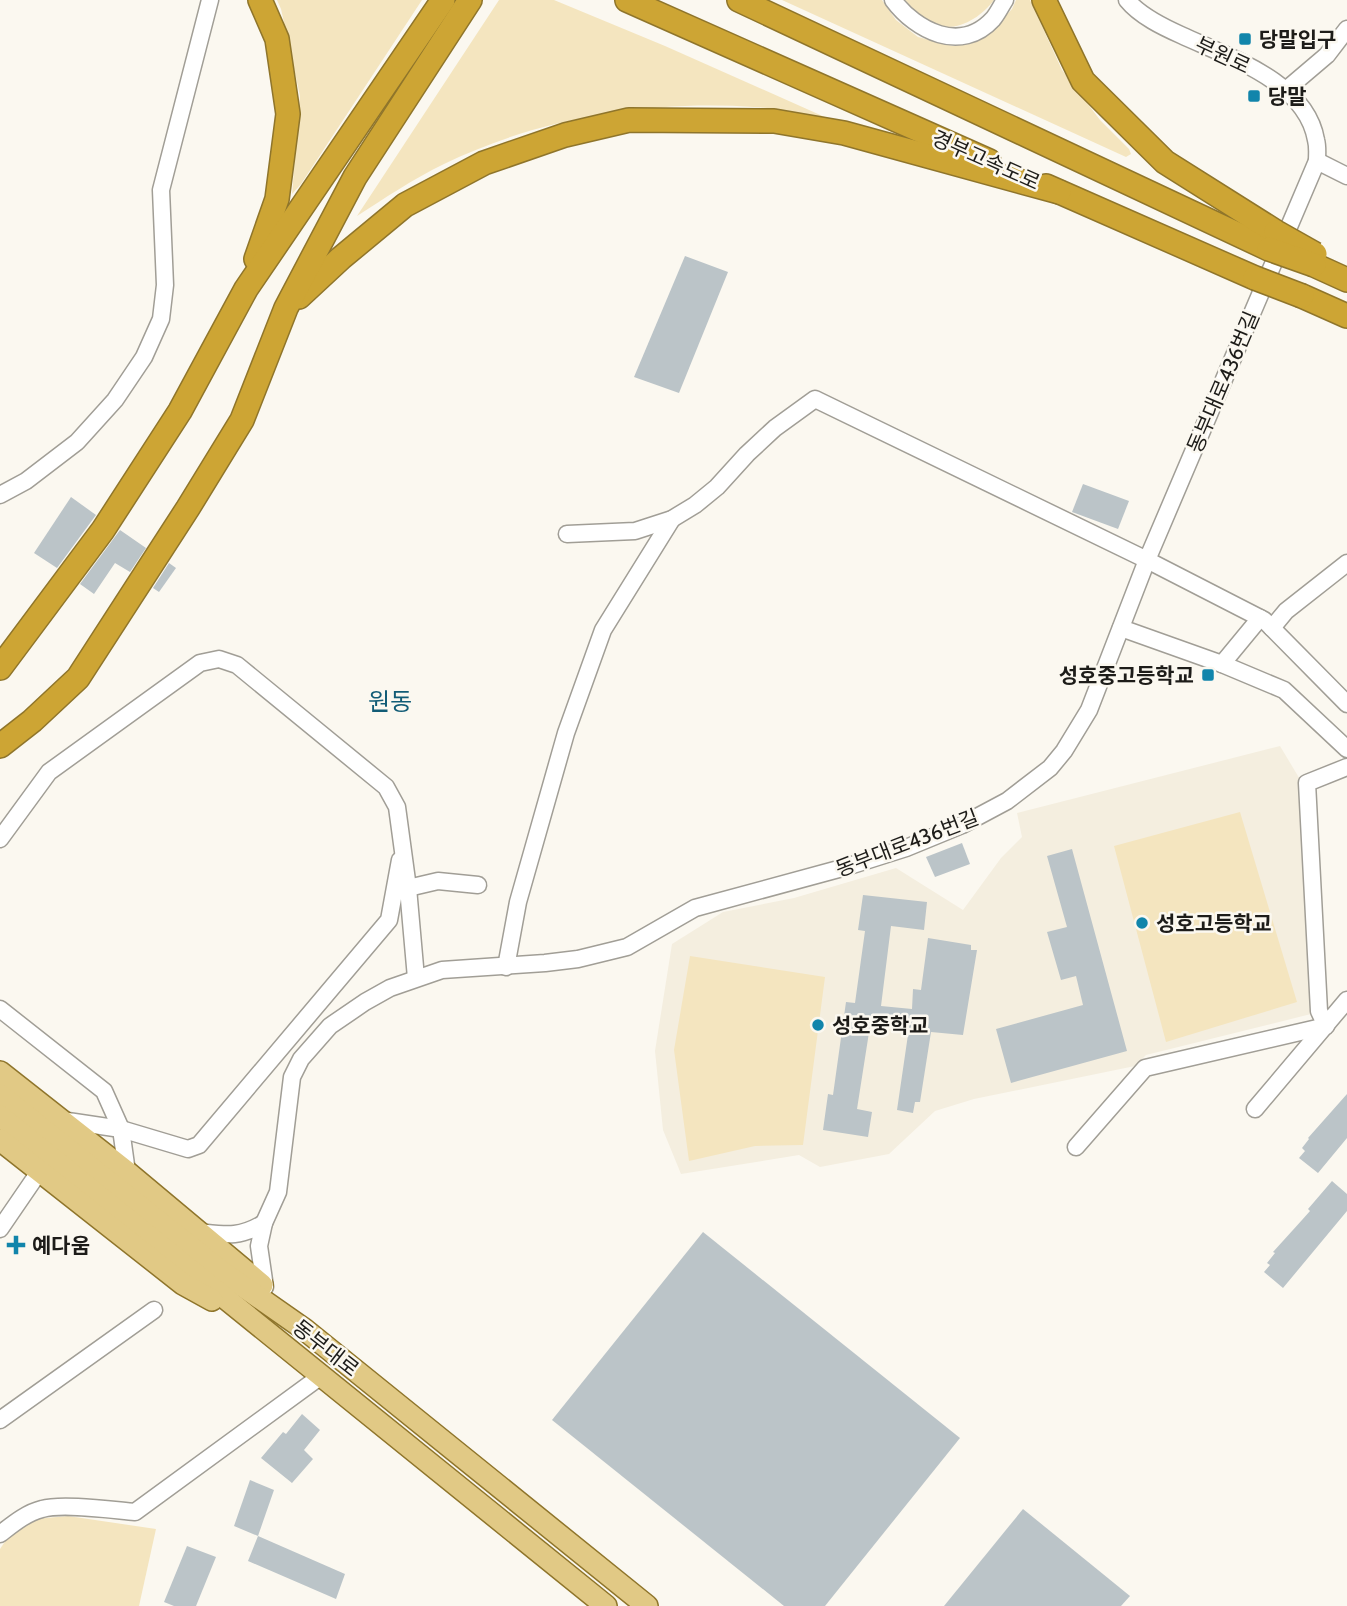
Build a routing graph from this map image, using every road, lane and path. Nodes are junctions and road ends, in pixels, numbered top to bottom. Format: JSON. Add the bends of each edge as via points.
{"nodes":[{"id":1,"x":210,"y":0,"type":"edge"},
{"id":2,"x":260,"y":0,"type":"edge"},
{"id":3,"x":443,"y":0,"type":"edge"},
{"id":4,"x":470,"y":0,"type":"edge"},
{"id":5,"x":628,"y":0,"type":"edge"},
{"id":6,"x":739,"y":0,"type":"edge"},
{"id":7,"x":893,"y":0,"type":"edge"},
{"id":8,"x":1005,"y":0,"type":"edge"},
{"id":9,"x":1044,"y":0,"type":"edge"},
{"id":10,"x":1135,"y":2,"type":"edge"},
{"id":11,"x":1347,"y":29,"type":"edge"},
{"id":12,"x":1287,"y":89,"type":"junction"},
{"id":13,"x":1317,"y":161,"type":"junction"},
{"id":14,"x":1347,"y":176,"type":"edge"},
{"id":15,"x":1059,"y":192,"type":"junction"},
{"id":16,"x":1272,"y":240,"type":"junction"},
{"id":17,"x":1316,"y":260,"type":"junction"},
{"id":18,"x":1347,"y":272,"type":"edge"},
{"id":19,"x":1347,"y":280,"type":"edge"},
{"id":20,"x":246,"y":289,"type":"junction"},
{"id":21,"x":286,"y":308,"type":"junction"},
{"id":22,"x":1347,"y":316,"type":"edge"},
{"id":23,"x":0,"y":495,"type":"edge"},
{"id":24,"x":672,"y":519,"type":"junction"},
{"id":25,"x":567,"y":534,"type":"dead end"},
{"id":26,"x":1147,"y":560,"type":"junction"},
{"id":27,"x":1347,"y":563,"type":"edge"},
{"id":28,"x":1266,"y":623,"type":"junction"},
{"id":29,"x":1121,"y":628,"type":"junction"},
{"id":30,"x":1222,"y":664,"type":"junction"},
{"id":31,"x":0,"y":668,"type":"edge"},
{"id":32,"x":1347,"y":704,"type":"edge"},
{"id":33,"x":0,"y":746,"type":"edge"},
{"id":34,"x":1347,"y":749,"type":"edge"},
{"id":35,"x":1347,"y":767,"type":"edge"},
{"id":36,"x":0,"y":839,"type":"edge"},
{"id":37,"x":403,"y":847,"type":"junction"},
{"id":38,"x":478,"y":885,"type":"dead end"},
{"id":39,"x":408,"y":888,"type":"junction"},
{"id":40,"x":506,"y":967,"type":"junction"},
{"id":41,"x":416,"y":978,"type":"junction"},
{"id":42,"x":1347,"y":1000,"type":"edge"},
{"id":43,"x":0,"y":1009,"type":"edge"},
{"id":44,"x":1326,"y":1026,"type":"junction"},
{"id":45,"x":0,"y":1072,"type":"edge"},
{"id":46,"x":0,"y":1095,"type":"edge"},
{"id":47,"x":1255,"y":1109,"type":"dead end"},
{"id":48,"x":0,"y":1116,"type":"edge"},
{"id":49,"x":61,"y":1120,"type":"junction"},
{"id":50,"x":26,"y":1126,"type":"junction"},
{"id":51,"x":121,"y":1129,"type":"junction"},
{"id":52,"x":0,"y":1140,"type":"edge"},
{"id":53,"x":1076,"y":1147,"type":"dead end"},
{"id":54,"x":39,"y":1172,"type":"junction"},
{"id":55,"x":127,"y":1172,"type":"junction"},
{"id":56,"x":264,"y":1223,"type":"junction"},
{"id":57,"x":0,"y":1229,"type":"edge"},
{"id":58,"x":199,"y":1232,"type":"junction"},
{"id":59,"x":265,"y":1287,"type":"junction"},
{"id":60,"x":154,"y":1310,"type":"dead end"},
{"id":61,"x":257,"y":1325,"type":"junction"},
{"id":62,"x":304,"y":1329,"type":"junction"},
{"id":63,"x":321,"y":1377,"type":"junction"},
{"id":64,"x":1,"y":1419,"type":"edge"},
{"id":65,"x":0,"y":1534,"type":"edge"},
{"id":66,"x":606,"y":1606,"type":"edge"},
{"id":67,"x":647,"y":1606,"type":"edge"}],
"edges":[{"from":1,"to":23,"type":"street","via":[[161,190],[162,319],[144,357],[115,400],[77,442]]},
{"from":2,"to":20,"type":"highway","via":[[276,39],[288,114],[277,199]]},
{"from":3,"to":20,"type":"highway"},
{"from":4,"to":21,"type":"highway","via":[[355,177]]},
{"from":5,"to":15,"type":"highway","name":"경부고속도로"},
{"from":6,"to":16,"type":"highway","name":"경부고속도로"},
{"from":7,"to":8,"type":"street","via":[[923,29],[943,36],[972,34],[992,20]]},
{"from":9,"to":16,"type":"highway","via":[[1083,80],[1165,162]]},
{"from":10,"to":12,"type":"street","name":"부원로","via":[[1166,29]]},
{"from":11,"to":12,"type":"street","via":[[1327,55]]},
{"from":12,"to":13,"type":"street","name":"부원로","via":[[1311,124]]},
{"from":13,"to":14,"type":"street"},
{"from":13,"to":26,"type":"street","name":"동부대로436번길"},
{"from":15,"to":21,"type":"highway","via":[[844,133],[774,121],[629,120],[565,135],[484,163],[405,205]]},
{"from":15,"to":22,"type":"highway","name":"경부고속도로","bridge":true},
{"from":16,"to":17,"type":"highway","bridge":true},
{"from":17,"to":18,"type":"highway"},
{"from":17,"to":19,"type":"highway"},
{"from":20,"to":31,"type":"highway","via":[[180,411],[103,530]]},
{"from":21,"to":33,"type":"highway","via":[[242,420],[79,678]]},
{"from":24,"to":25,"type":"street","via":[[635,531]]},
{"from":24,"to":26,"type":"street","via":[[695,506],[775,428],[815,399]]},
{"from":24,"to":40,"type":"street","via":[[603,630],[566,733],[519,902]]},
{"from":26,"to":28,"type":"street"},
{"from":26,"to":29,"type":"street","name":"동부대로436번길"},
{"from":27,"to":28,"type":"street"},
{"from":28,"to":30,"type":"street"},
{"from":28,"to":32,"type":"street"},
{"from":29,"to":30,"type":"street"},
{"from":29,"to":40,"type":"street","name":"동부대로436번길","via":[[1089,710],[1064,751],[1029,785],[985,814],[894,852],[695,908],[627,947],[578,959]]},
{"from":30,"to":34,"type":"street","via":[[1284,690]]},
{"from":35,"to":44,"type":"street","via":[[1307,783],[1319,1012]]},
{"from":36,"to":37,"type":"street","via":[[49,772],[200,663],[219,659],[237,665],[386,787],[397,807]]},
{"from":37,"to":39,"type":"street"},
{"from":37,"to":51,"type":"street","via":[[389,920],[199,1145],[188,1149]]},
{"from":38,"to":39,"type":"street","via":[[438,881]]},
{"from":39,"to":41,"type":"street"},
{"from":40,"to":41,"type":"street","name":"동부대로436번길","via":[[442,970]]},
{"from":41,"to":56,"type":"street","name":"동부대로436번길","via":[[345,1013],[301,1059],[288,1096],[278,1192]]},
{"from":42,"to":44,"type":"street"},
{"from":43,"to":51,"type":"street","via":[[104,1091]]},
{"from":44,"to":47,"type":"street"},
{"from":44,"to":53,"type":"street","via":[[1144,1068]]},
{"from":45,"to":49,"type":"main road"},
{"from":46,"to":50,"type":"main road","name":"동부대로"},
{"from":48,"to":50,"type":"main road","name":"동부대로"},
{"from":49,"to":51,"type":"street"},
{"from":49,"to":55,"type":"main road"},
{"from":50,"to":61,"type":"main road","name":"동부대로"},
{"from":50,"to":62,"type":"main road","name":"동부대로"},
{"from":51,"to":55,"type":"street"},
{"from":52,"to":54,"type":"main road","name":"동부대로"},
{"from":54,"to":57,"type":"street"},
{"from":54,"to":61,"type":"main road","name":"동부대로","via":[[183,1284]]},
{"from":55,"to":58,"type":"main road"},
{"from":56,"to":58,"type":"street","via":[[230,1236]]},
{"from":56,"to":59,"type":"street","name":"동부대로436번길","via":[[259,1245]]},
{"from":58,"to":59,"type":"main road"},
{"from":59,"to":62,"type":"main road"},
{"from":60,"to":64,"type":"street"},
{"from":61,"to":63,"type":"main road","name":"동부대로"},
{"from":62,"to":67,"type":"main road","name":"동부대로"},
{"from":63,"to":65,"type":"street","via":[[135,1512],[43,1508]]},
{"from":63,"to":66,"type":"main road","name":"동부대로"}]}
